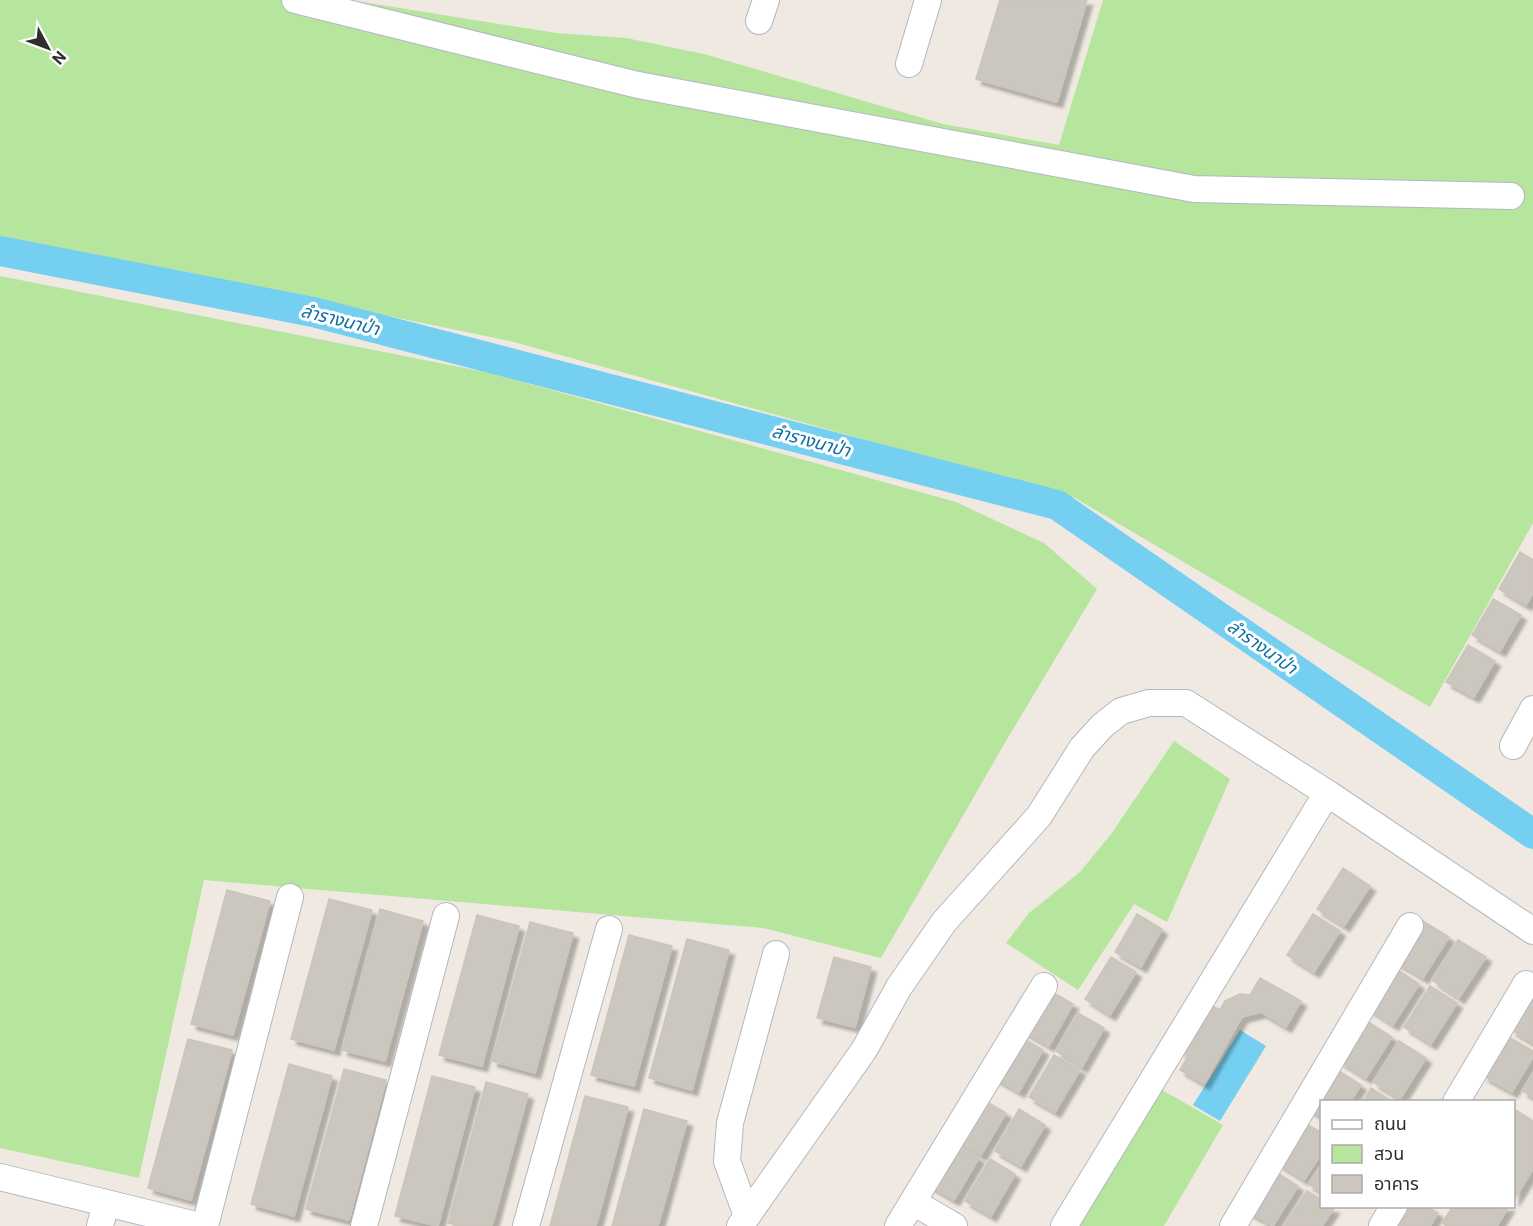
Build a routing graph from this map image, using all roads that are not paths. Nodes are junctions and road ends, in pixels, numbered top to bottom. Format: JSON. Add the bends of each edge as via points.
{"nodes":[{"id":1,"x":296,"y":0,"type":"edge"},
{"id":2,"x":928,"y":0,"type":"edge"},
{"id":3,"x":909,"y":64,"type":"dead end"},
{"id":4,"x":1512,"y":196,"type":"dead end"},
{"id":5,"x":1533,"y":709,"type":"edge"},
{"id":6,"x":1513,"y":746,"type":"dead end"},
{"id":7,"x":1327,"y":793,"type":"junction"},
{"id":8,"x":291,"y":897,"type":"dead end"},
{"id":9,"x":446,"y":916,"type":"dead end"},
{"id":10,"x":1410,"y":926,"type":"dead end"},
{"id":11,"x":609,"y":929,"type":"dead end"},
{"id":12,"x":1533,"y":931,"type":"edge"},
{"id":13,"x":776,"y":954,"type":"dead end"},
{"id":14,"x":1526,"y":984,"type":"dead end"},
{"id":15,"x":1044,"y":986,"type":"dead end"},
{"id":16,"x":1457,"y":1100,"type":"edge"},
{"id":17,"x":0,"y":1177,"type":"edge"},
{"id":18,"x":913,"y":1202,"type":"junction"},
{"id":19,"x":1393,"y":1208,"type":"edge"},
{"id":20,"x":103,"y":1215,"type":"edge"},
{"id":21,"x":743,"y":1221,"type":"edge"},
{"id":22,"x":200,"y":1226,"type":"edge"},
{"id":23,"x":205,"y":1226,"type":"edge"},
{"id":24,"x":364,"y":1226,"type":"edge"},
{"id":25,"x":526,"y":1226,"type":"edge"},
{"id":26,"x":898,"y":1226,"type":"edge"},
{"id":27,"x":954,"y":1226,"type":"edge"},
{"id":28,"x":1064,"y":1226,"type":"edge"},
{"id":29,"x":1233,"y":1226,"type":"edge"},
{"id":30,"x":1382,"y":1226,"type":"edge"}],
"edges":[{"from":1,"to":4,"type":"street","via":[[638,85],[1194,189]]},
{"from":2,"to":3,"type":"street"},
{"from":5,"to":6,"type":"street"},
{"from":7,"to":12,"type":"street"},
{"from":7,"to":21,"type":"street","via":[[1186,703],[1149,703],[1121,711],[1082,748],[1038,816],[944,922],[899,987],[864,1050]]},
{"from":7,"to":28,"type":"street"},
{"from":8,"to":23,"type":"street"},
{"from":9,"to":24,"type":"street"},
{"from":10,"to":29,"type":"street"},
{"from":11,"to":25,"type":"street"},
{"from":13,"to":21,"type":"street","via":[[730,1123],[727,1161]]},
{"from":14,"to":16,"type":"street"},
{"from":15,"to":18,"type":"street"},
{"from":17,"to":20,"type":"street"},
{"from":18,"to":26,"type":"street"},
{"from":18,"to":27,"type":"street"},
{"from":19,"to":30,"type":"street"},
{"from":20,"to":22,"type":"street"}]}
